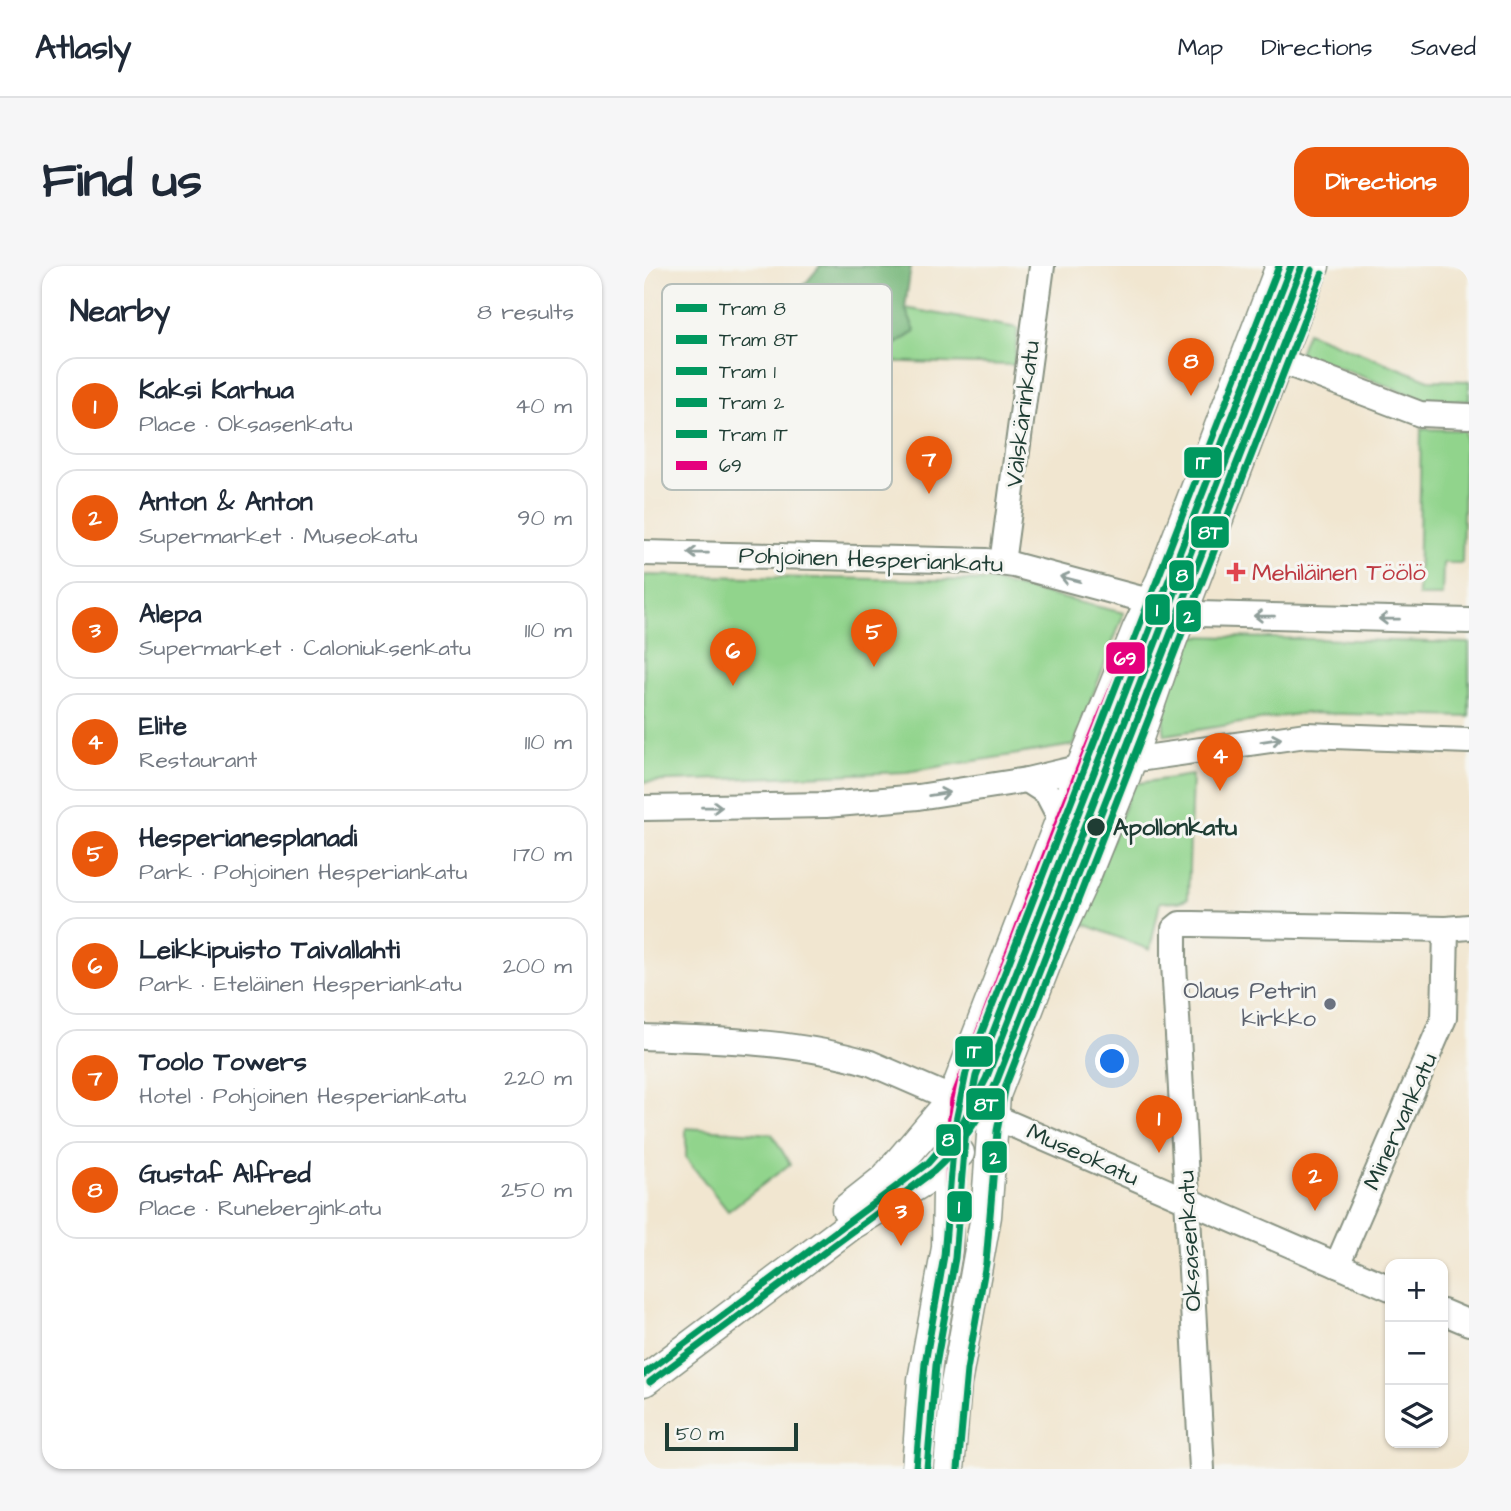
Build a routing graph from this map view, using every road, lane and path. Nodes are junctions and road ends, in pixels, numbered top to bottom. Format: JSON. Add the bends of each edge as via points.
{"nodes":[{"id":1,"x":1041,"y":266,"type":"edge"},
{"id":2,"x":1281,"y":266,"type":"edge"},
{"id":3,"x":1314,"y":266,"type":"edge"},
{"id":4,"x":1278,"y":360,"type":"junction"},
{"id":5,"x":1469,"y":416,"type":"edge"},
{"id":6,"x":644,"y":553,"type":"edge"},
{"id":7,"x":1002,"y":563,"type":"junction"},
{"id":8,"x":1151,"y":601,"type":"junction"},
{"id":9,"x":1183,"y":610,"type":"junction"},
{"id":10,"x":1469,"y":621,"type":"edge"},
{"id":11,"x":1469,"y":741,"type":"edge"},
{"id":12,"x":1129,"y":762,"type":"junction"},
{"id":13,"x":1082,"y":767,"type":"junction"},
{"id":14,"x":1027,"y":780,"type":"junction"},
{"id":15,"x":644,"y":808,"type":"edge"},
{"id":16,"x":1061,"y":820,"type":"junction"},
{"id":17,"x":1458,"y":928,"type":"edge"},
{"id":18,"x":644,"y":1037,"type":"edge"},
{"id":19,"x":953,"y":1099,"type":"junction"},
{"id":20,"x":991,"y":1116,"type":"junction"},
{"id":21,"x":948,"y":1164,"type":"junction"},
{"id":22,"x":1186,"y":1200,"type":"junction"},
{"id":23,"x":1337,"y":1265,"type":"junction"},
{"id":24,"x":1385,"y":1286,"type":"edge"},
{"id":25,"x":1448,"y":1314,"type":"edge"},
{"id":26,"x":1469,"y":1323,"type":"edge"},
{"id":27,"x":644,"y":1357,"type":"edge"},
{"id":28,"x":644,"y":1381,"type":"edge"},
{"id":29,"x":917,"y":1469,"type":"edge"},
{"id":30,"x":949,"y":1469,"type":"edge"},
{"id":31,"x":1202,"y":1469,"type":"edge"}],
"edges":[{"from":1,"to":7,"type":"street","name":"Välskärinkatu"},
{"from":2,"to":8,"type":"main road"},
{"from":3,"to":4,"type":"main road"},
{"from":4,"to":5,"type":"street","via":[[1420,414]]},
{"from":4,"to":9,"type":"main road"},
{"from":7,"to":6,"type":"street","name":"Pohjoinen Hesperiankatu","one_way":true,"via":[[809,554]]},
{"from":8,"to":7,"type":"street","name":"Pohjoinen Hesperiankatu","one_way":true},
{"from":8,"to":9,"type":"street","name":"Pohjoinen Hesperiankatu"},
{"from":8,"to":13,"type":"main road"},
{"from":10,"to":9,"type":"street","name":"Pohjoinen Hesperiankatu","one_way":true,"via":[[1213,615]]},
{"from":9,"to":12,"type":"main road"},
{"from":12,"to":11,"type":"street","one_way":true,"via":[[1306,735]]},
{"from":12,"to":13,"type":"street"},
{"from":12,"to":20,"type":"main road","via":[[1002,1074]]},
{"from":13,"to":14,"type":"street"},
{"from":13,"to":16,"type":"main road"},
{"from":15,"to":14,"type":"street","one_way":true,"via":[[826,805]]},
{"from":14,"to":16,"type":"street","via":[[1047,793]]},
{"from":16,"to":19,"type":"main road"},
{"from":17,"to":22,"type":"street","name":"Oksasenkatu","via":[[1180,924],[1174,929]]},
{"from":17,"to":23,"type":"street","name":"Minervankatu","via":[[1444,1018]]},
{"from":18,"to":19,"type":"street","name":"Museokatu","via":[[763,1042],[839,1054],[901,1074]]},
{"from":19,"to":20,"type":"street","name":"Museokatu"},
{"from":19,"to":21,"type":"main road"},
{"from":19,"to":27,"type":"main road","via":[[885,1179]]},
{"from":20,"to":21,"type":"main road"},
{"from":20,"to":22,"type":"street","name":"Museokatu"},
{"from":20,"to":30,"type":"main road","via":[[986,1216],[956,1384]]},
{"from":21,"to":28,"type":"main road","via":[[851,1225]]},
{"from":21,"to":29,"type":"main road","via":[[947,1248],[923,1380]]},
{"from":22,"to":23,"type":"street","name":"Museokatu"},
{"from":22,"to":31,"type":"street","name":"Oksasenkatu"},
{"from":23,"to":24,"type":"street","name":"Museokatu"},
{"from":25,"to":26,"type":"street"}]}
